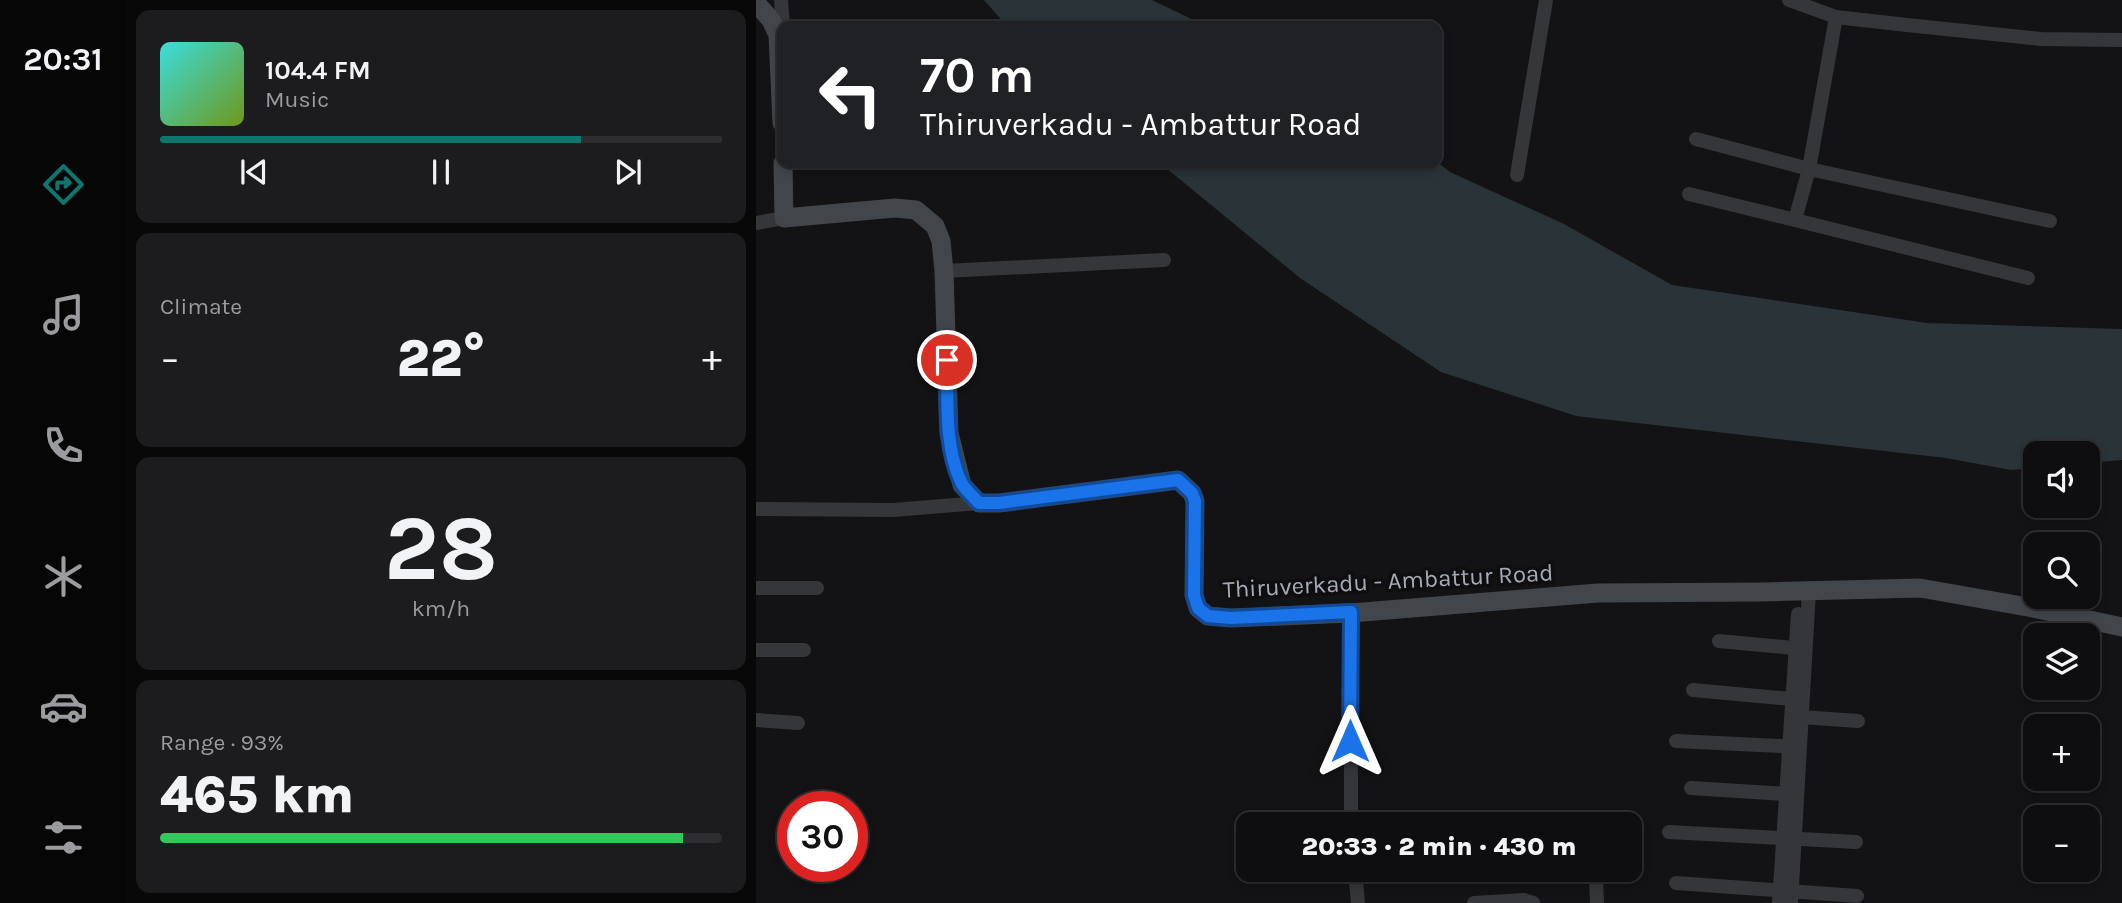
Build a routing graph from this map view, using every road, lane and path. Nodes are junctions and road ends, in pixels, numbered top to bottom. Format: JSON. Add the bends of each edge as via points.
{"nodes":[{"id":1,"x":781,"y":0,"type":"edge"},
{"id":2,"x":1546,"y":0,"type":"edge"},
{"id":3,"x":1789,"y":0,"type":"edge"},
{"id":4,"x":756,"y":3,"type":"edge"},
{"id":5,"x":1836,"y":17,"type":"junction"},
{"id":6,"x":783,"y":21,"type":"edge"},
{"id":7,"x":777,"y":32,"type":"edge"},
{"id":8,"x":2122,"y":40,"type":"edge"},
{"id":9,"x":1696,"y":139,"type":"dead end"},
{"id":10,"x":783,"y":168,"type":"edge"},
{"id":11,"x":1809,"y":169,"type":"junction"},
{"id":12,"x":1517,"y":175,"type":"dead end"},
{"id":13,"x":1689,"y":194,"type":"dead end"},
{"id":14,"x":784,"y":218,"type":"junction"},
{"id":15,"x":1796,"y":220,"type":"junction"},
{"id":16,"x":2050,"y":221,"type":"dead end"},
{"id":17,"x":756,"y":223,"type":"edge"},
{"id":18,"x":1164,"y":260,"type":"dead end"},
{"id":19,"x":944,"y":271,"type":"junction"},
{"id":20,"x":2028,"y":278,"type":"dead end"},
{"id":21,"x":979,"y":503,"type":"junction"},
{"id":22,"x":756,"y":509,"type":"edge"},
{"id":23,"x":756,"y":588,"type":"edge"},
{"id":24,"x":817,"y":588,"type":"dead end"},
{"id":25,"x":1804,"y":591,"type":"junction"},
{"id":26,"x":1351,"y":612,"type":"junction"},
{"id":27,"x":2122,"y":627,"type":"edge"},
{"id":28,"x":1719,"y":641,"type":"dead end"},
{"id":29,"x":1800,"y":649,"type":"junction"},
{"id":30,"x":756,"y":650,"type":"edge"},
{"id":31,"x":804,"y":650,"type":"dead end"},
{"id":32,"x":1693,"y":690,"type":"dead end"},
{"id":33,"x":1792,"y":699,"type":"junction"},
{"id":34,"x":1801,"y":717,"type":"junction"},
{"id":35,"x":756,"y":720,"type":"edge"},
{"id":36,"x":1858,"y":722,"type":"dead end"},
{"id":37,"x":798,"y":723,"type":"dead end"},
{"id":38,"x":1676,"y":741,"type":"dead end"},
{"id":39,"x":1794,"y":747,"type":"junction"},
{"id":40,"x":1691,"y":788,"type":"dead end"},
{"id":41,"x":1786,"y":794,"type":"junction"},
{"id":42,"x":1351,"y":812,"type":"edge"},
{"id":43,"x":1669,"y":832,"type":"dead end"},
{"id":44,"x":1789,"y":838,"type":"junction"},
{"id":45,"x":1856,"y":842,"type":"dead end"},
{"id":46,"x":1356,"y":882,"type":"edge"},
{"id":47,"x":1596,"y":882,"type":"edge"},
{"id":48,"x":1676,"y":883,"type":"dead end"},
{"id":49,"x":1857,"y":896,"type":"dead end"},
{"id":50,"x":1786,"y":897,"type":"edge"},
{"id":51,"x":1358,"y":903,"type":"edge"},
{"id":52,"x":1474,"y":903,"type":"edge"},
{"id":53,"x":1533,"y":903,"type":"edge"},
{"id":54,"x":1597,"y":903,"type":"edge"}],
"edges":[{"from":1,"to":6,"type":"street"},
{"from":2,"to":12,"type":"street"},
{"from":3,"to":5,"type":"street"},
{"from":4,"to":7,"type":"main road"},
{"from":5,"to":8,"type":"street","via":[[2040,39]]},
{"from":5,"to":11,"type":"street"},
{"from":9,"to":11,"type":"street"},
{"from":10,"to":14,"type":"main road"},
{"from":11,"to":15,"type":"street"},
{"from":11,"to":16,"type":"street"},
{"from":13,"to":15,"type":"street"},
{"from":14,"to":17,"type":"street"},
{"from":14,"to":19,"type":"main road","via":[[916,210],[935,226]]},
{"from":15,"to":20,"type":"street"},
{"from":18,"to":19,"type":"street"},
{"from":19,"to":21,"type":"main road","via":[[949,433],[962,485]]},
{"from":21,"to":22,"type":"street","via":[[893,510]]},
{"from":21,"to":26,"type":"main road","name":"Thiruverkadu - Ambattur Road","via":[[1178,480],[1195,501],[1194,595],[1198,608],[1208,616]]},
{"from":23,"to":24,"type":"street"},
{"from":25,"to":26,"type":"main road","name":"Thiruverkadu - Ambattur Road","via":[[1598,593]]},
{"from":25,"to":27,"type":"main road","name":"Thiruverkadu - Ambattur Road","via":[[1920,588]]},
{"from":25,"to":29,"type":"street"},
{"from":26,"to":42,"type":"street"},
{"from":28,"to":29,"type":"street"},
{"from":29,"to":33,"type":"street"},
{"from":29,"to":34,"type":"street"},
{"from":30,"to":31,"type":"street"},
{"from":32,"to":33,"type":"street"},
{"from":33,"to":39,"type":"street"},
{"from":34,"to":36,"type":"street"},
{"from":34,"to":39,"type":"street"},
{"from":35,"to":37,"type":"street"},
{"from":38,"to":39,"type":"street"},
{"from":39,"to":41,"type":"street"},
{"from":39,"to":44,"type":"street"},
{"from":40,"to":41,"type":"street"},
{"from":41,"to":44,"type":"street"},
{"from":43,"to":44,"type":"street"},
{"from":44,"to":45,"type":"street"},
{"from":44,"to":50,"type":"street"},
{"from":46,"to":51,"type":"street"},
{"from":47,"to":54,"type":"street"},
{"from":48,"to":50,"type":"street"},
{"from":49,"to":50,"type":"street"},
{"from":52,"to":53,"type":"street"}]}
